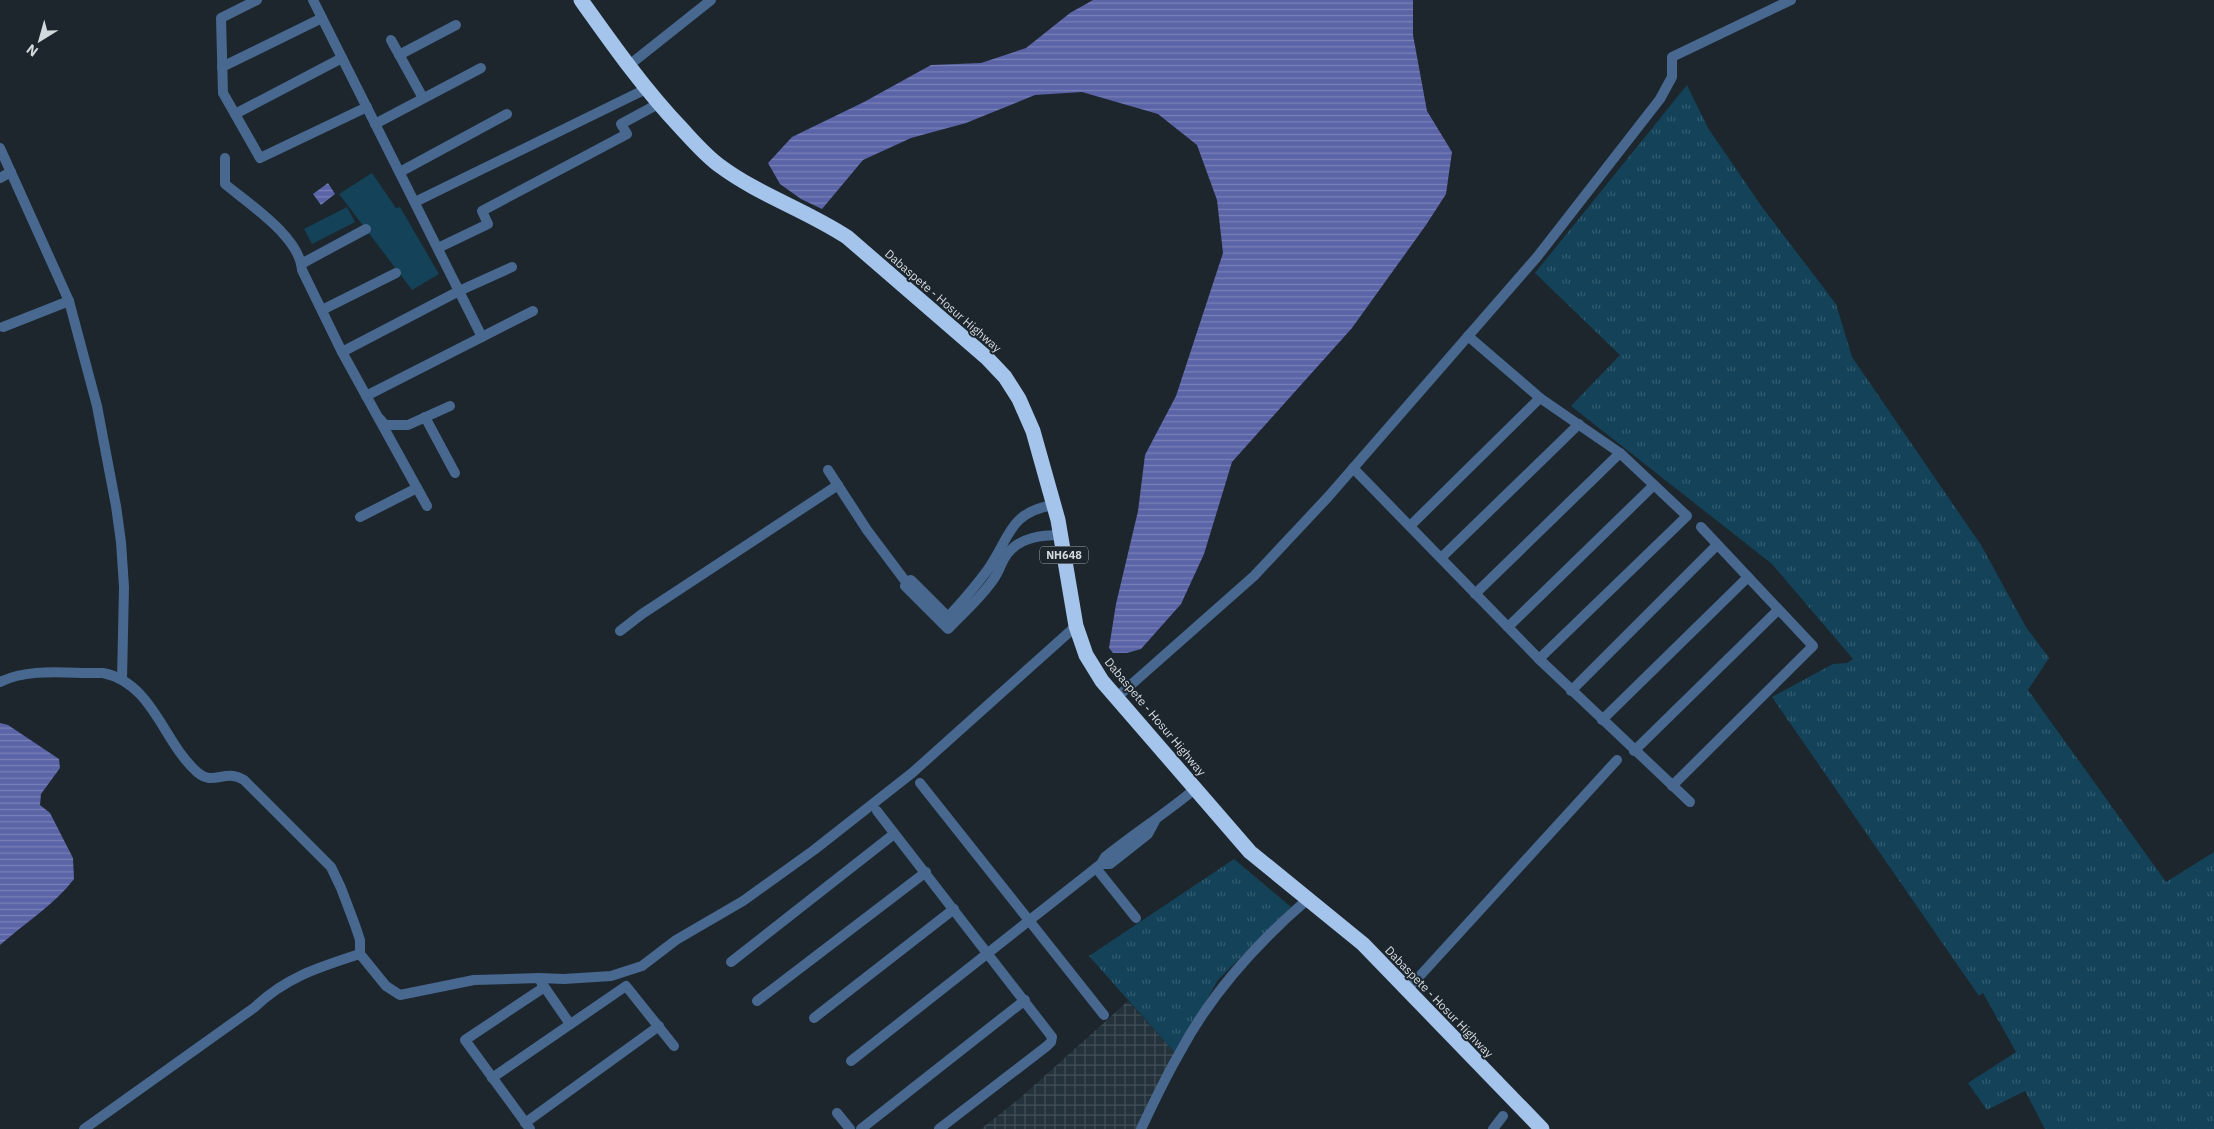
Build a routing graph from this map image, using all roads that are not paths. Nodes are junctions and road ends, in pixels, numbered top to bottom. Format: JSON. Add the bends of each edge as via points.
{"nodes":[{"id":1,"x":257,"y":0,"type":"edge"},
{"id":2,"x":313,"y":0,"type":"edge"},
{"id":3,"x":581,"y":0,"type":"edge"},
{"id":4,"x":711,"y":0,"type":"edge"},
{"id":5,"x":1791,"y":0,"type":"edge"},
{"id":6,"x":236,"y":5,"type":"edge"},
{"id":7,"x":322,"y":18,"type":"junction"},
{"id":8,"x":456,"y":25,"type":"dead end"},
{"id":9,"x":391,"y":40,"type":"dead end"},
{"id":10,"x":399,"y":55,"type":"junction"},
{"id":11,"x":342,"y":58,"type":"junction"},
{"id":12,"x":628,"y":66,"type":"junction"},
{"id":13,"x":222,"y":68,"type":"junction"},
{"id":14,"x":481,"y":68,"type":"dead end"},
{"id":15,"x":646,"y":89,"type":"junction"},
{"id":16,"x":423,"y":98,"type":"junction"},
{"id":17,"x":658,"y":104,"type":"junction"},
{"id":18,"x":367,"y":107,"type":"junction"},
{"id":19,"x":235,"y":114,"type":"junction"},
{"id":20,"x":507,"y":114,"type":"dead end"},
{"id":21,"x":376,"y":124,"type":"junction"},
{"id":22,"x":0,"y":148,"type":"edge"},
{"id":23,"x":225,"y":158,"type":"dead end"},
{"id":24,"x":12,"y":172,"type":"junction"},
{"id":25,"x":400,"y":172,"type":"junction"},
{"id":26,"x":0,"y":178,"type":"edge"},
{"id":27,"x":415,"y":202,"type":"junction"},
{"id":28,"x":366,"y":230,"type":"dead end"},
{"id":29,"x":438,"y":248,"type":"junction"},
{"id":30,"x":301,"y":264,"type":"junction"},
{"id":31,"x":512,"y":267,"type":"dead end"},
{"id":32,"x":396,"y":273,"type":"dead end"},
{"id":33,"x":459,"y":291,"type":"junction"},
{"id":34,"x":69,"y":300,"type":"junction"},
{"id":35,"x":322,"y":310,"type":"junction"},
{"id":36,"x":533,"y":311,"type":"dead end"},
{"id":37,"x":3,"y":327,"type":"dead end"},
{"id":38,"x":1468,"y":336,"type":"junction"},
{"id":39,"x":482,"y":337,"type":"junction"},
{"id":40,"x":342,"y":352,"type":"junction"},
{"id":41,"x":366,"y":396,"type":"junction"},
{"id":42,"x":1540,"y":398,"type":"junction"},
{"id":43,"x":450,"y":406,"type":"dead end"},
{"id":44,"x":376,"y":414,"type":"junction"},
{"id":45,"x":425,"y":417,"type":"junction"},
{"id":46,"x":1579,"y":424,"type":"junction"},
{"id":47,"x":1620,"y":453,"type":"junction"},
{"id":48,"x":1353,"y":468,"type":"junction"},
{"id":49,"x":828,"y":470,"type":"dead end"},
{"id":50,"x":455,"y":473,"type":"dead end"},
{"id":51,"x":838,"y":484,"type":"junction"},
{"id":52,"x":1654,"y":485,"type":"junction"},
{"id":53,"x":417,"y":488,"type":"junction"},
{"id":54,"x":1054,"y":505,"type":"junction"},
{"id":55,"x":427,"y":506,"type":"dead end"},
{"id":56,"x":360,"y":517,"type":"dead end"},
{"id":57,"x":1410,"y":526,"type":"junction"},
{"id":58,"x":1701,"y":527,"type":"dead end"},
{"id":59,"x":1061,"y":535,"type":"junction"},
{"id":60,"x":1718,"y":545,"type":"junction"},
{"id":61,"x":1441,"y":558,"type":"junction"},
{"id":62,"x":1748,"y":577,"type":"junction"},
{"id":63,"x":906,"y":582,"type":"junction"},
{"id":64,"x":1475,"y":594,"type":"junction"},
{"id":65,"x":1778,"y":610,"type":"junction"},
{"id":66,"x":1076,"y":626,"type":"junction"},
{"id":67,"x":1508,"y":627,"type":"junction"},
{"id":68,"x":620,"y":631,"type":"dead end"},
{"id":69,"x":1538,"y":659,"type":"junction"},
{"id":70,"x":122,"y":679,"type":"junction"},
{"id":71,"x":0,"y":682,"type":"edge"},
{"id":72,"x":1571,"y":691,"type":"junction"},
{"id":73,"x":1116,"y":698,"type":"junction"},
{"id":74,"x":1602,"y":720,"type":"junction"},
{"id":75,"x":1634,"y":751,"type":"junction"},
{"id":76,"x":1618,"y":760,"type":"dead end"},
{"id":77,"x":920,"y":782,"type":"dead end"},
{"id":78,"x":1672,"y":786,"type":"junction"},
{"id":79,"x":1195,"y":789,"type":"junction"},
{"id":80,"x":1690,"y":802,"type":"dead end"},
{"id":81,"x":877,"y":811,"type":"dead end"},
{"id":82,"x":894,"y":834,"type":"junction"},
{"id":83,"x":1099,"y":866,"type":"junction"},
{"id":84,"x":926,"y":872,"type":"junction"},
{"id":85,"x":1308,"y":899,"type":"junction"},
{"id":86,"x":954,"y":908,"type":"junction"},
{"id":87,"x":1136,"y":918,"type":"dead end"},
{"id":88,"x":1028,"y":921,"type":"junction"},
{"id":89,"x":988,"y":952,"type":"junction"},
{"id":90,"x":360,"y":954,"type":"junction"},
{"id":91,"x":731,"y":962,"type":"dead end"},
{"id":92,"x":539,"y":978,"type":"junction"},
{"id":93,"x":543,"y":988,"type":"junction"},
{"id":94,"x":1407,"y":990,"type":"junction"},
{"id":95,"x":1025,"y":1000,"type":"junction"},
{"id":96,"x":757,"y":1001,"type":"dead end"},
{"id":97,"x":1104,"y":1015,"type":"dead end"},
{"id":98,"x":814,"y":1018,"type":"dead end"},
{"id":99,"x":570,"y":1024,"type":"junction"},
{"id":100,"x":659,"y":1026,"type":"junction"},
{"id":101,"x":674,"y":1046,"type":"dead end"},
{"id":102,"x":850,"y":1061,"type":"dead end"},
{"id":103,"x":492,"y":1078,"type":"junction"},
{"id":104,"x":838,"y":1113,"type":"dead end"},
{"id":105,"x":1504,"y":1116,"type":"dead end"},
{"id":106,"x":527,"y":1126,"type":"edge"},
{"id":107,"x":84,"y":1129,"type":"edge"},
{"id":108,"x":850,"y":1129,"type":"edge"},
{"id":109,"x":861,"y":1129,"type":"edge"},
{"id":110,"x":939,"y":1129,"type":"edge"},
{"id":111,"x":1141,"y":1129,"type":"edge"},
{"id":112,"x":1493,"y":1129,"type":"edge"},
{"id":113,"x":1542,"y":1129,"type":"edge"}],
"edges":[{"from":1,"to":6,"type":"street"},
{"from":2,"to":7,"type":"street"},
{"from":3,"to":12,"type":"highway","name":"Dabaspete - Hosur Highway","number":"NH648"},
{"from":4,"to":12,"type":"street"},
{"from":5,"to":38,"type":"street","via":[[1672,57],[1672,77],[1660,99],[1537,257]]},
{"from":6,"to":13,"type":"street","via":[[221,18]]},
{"from":7,"to":11,"type":"street"},
{"from":7,"to":13,"type":"street"},
{"from":8,"to":10,"type":"street"},
{"from":9,"to":10,"type":"street"},
{"from":10,"to":16,"type":"street"},
{"from":11,"to":18,"type":"street"},
{"from":11,"to":19,"type":"street"},
{"from":12,"to":15,"type":"highway","name":"Dabaspete - Hosur Highway","number":"NH648"},
{"from":13,"to":19,"type":"street","via":[[223,92]]},
{"from":14,"to":16,"type":"street"},
{"from":15,"to":17,"type":"highway","name":"Dabaspete - Hosur Highway","number":"NH648"},
{"from":15,"to":27,"type":"street"},
{"from":16,"to":21,"type":"street"},
{"from":17,"to":29,"type":"street","via":[[621,124],[627,134],[482,211],[488,224]]},
{"from":17,"to":54,"type":"highway","name":"Dabaspete - Hosur Highway","number":"NH648","via":[[719,166],[847,237],[987,358],[1005,377],[1034,431]]},
{"from":18,"to":19,"type":"street","via":[[260,158]]},
{"from":18,"to":21,"type":"street"},
{"from":20,"to":25,"type":"street"},
{"from":21,"to":25,"type":"street"},
{"from":22,"to":24,"type":"street"},
{"from":23,"to":30,"type":"street","via":[[225,184],[289,239]]},
{"from":24,"to":26,"type":"street"},
{"from":24,"to":34,"type":"street"},
{"from":25,"to":27,"type":"street"},
{"from":27,"to":29,"type":"street"},
{"from":28,"to":30,"type":"street"},
{"from":29,"to":33,"type":"street"},
{"from":30,"to":35,"type":"street"},
{"from":31,"to":33,"type":"street"},
{"from":32,"to":35,"type":"street"},
{"from":33,"to":39,"type":"street"},
{"from":33,"to":40,"type":"street"},
{"from":34,"to":37,"type":"street"},
{"from":34,"to":70,"type":"street","via":[[97,406],[116,506],[124,587]]},
{"from":35,"to":40,"type":"street"},
{"from":36,"to":39,"type":"street"},
{"from":38,"to":42,"type":"street"},
{"from":38,"to":48,"type":"street"},
{"from":39,"to":41,"type":"street"},
{"from":40,"to":41,"type":"street"},
{"from":41,"to":44,"type":"street"},
{"from":42,"to":46,"type":"street"},
{"from":42,"to":57,"type":"street"},
{"from":43,"to":45,"type":"street"},
{"from":44,"to":45,"type":"street","via":[[385,425],[408,425]]},
{"from":44,"to":53,"type":"street"},
{"from":45,"to":50,"type":"street"},
{"from":46,"to":47,"type":"street"},
{"from":46,"to":61,"type":"street"},
{"from":47,"to":52,"type":"street"},
{"from":47,"to":64,"type":"street"},
{"from":48,"to":57,"type":"street"},
{"from":48,"to":73,"type":"street","via":[[1254,576]]},
{"from":49,"to":51,"type":"street"},
{"from":51,"to":63,"type":"street"},
{"from":51,"to":68,"type":"street"},
{"from":52,"to":67,"type":"street"},
{"from":52,"to":69,"type":"street","via":[[1687,516]]},
{"from":53,"to":55,"type":"street"},
{"from":53,"to":56,"type":"street"},
{"from":54,"to":59,"type":"highway","name":"Dabaspete - Hosur Highway","number":"NH648"},
{"from":54,"to":63,"type":"street","via":[[1037,507],[1022,516],[986,572],[948,617],[911,580]]},
{"from":57,"to":61,"type":"street"},
{"from":58,"to":60,"type":"street"},
{"from":59,"to":63,"type":"street","via":[[1024,540],[1015,546],[995,578],[948,629],[905,586]]},
{"from":59,"to":66,"type":"highway","name":"Dabaspete - Hosur Highway","number":"NH648"},
{"from":60,"to":62,"type":"street"},
{"from":60,"to":72,"type":"street"},
{"from":61,"to":64,"type":"street"},
{"from":62,"to":65,"type":"street"},
{"from":62,"to":74,"type":"street"},
{"from":64,"to":67,"type":"street"},
{"from":65,"to":75,"type":"street"},
{"from":65,"to":78,"type":"street","via":[[1813,646]]},
{"from":66,"to":73,"type":"highway","name":"Dabaspete - Hosur Highway","number":"NH648","via":[[1086,655]]},
{"from":66,"to":92,"type":"street","via":[[912,773],[743,901],[676,940],[642,966],[611,976]]},
{"from":67,"to":69,"type":"street"},
{"from":69,"to":72,"type":"street"},
{"from":70,"to":71,"type":"street","via":[[103,673],[33,674],[10,677]]},
{"from":70,"to":90,"type":"street","via":[[137,691],[198,773],[212,778],[229,774],[244,780],[331,867],[360,940]]},
{"from":72,"to":74,"type":"street"},
{"from":73,"to":79,"type":"highway","name":"Dabaspete - Hosur Highway","number":"NH648"},
{"from":74,"to":75,"type":"street"},
{"from":75,"to":78,"type":"street"},
{"from":76,"to":94,"type":"street"},
{"from":77,"to":88,"type":"street"},
{"from":78,"to":80,"type":"street"},
{"from":79,"to":83,"type":"street","via":[[1123,842]]},
{"from":79,"to":85,"type":"highway","name":"Dabaspete - Hosur Highway","number":"NH648","via":[[1250,852]]},
{"from":81,"to":82,"type":"street"},
{"from":82,"to":84,"type":"street"},
{"from":82,"to":91,"type":"street"},
{"from":83,"to":87,"type":"street"},
{"from":83,"to":88,"type":"street"},
{"from":84,"to":86,"type":"street"},
{"from":84,"to":96,"type":"street"},
{"from":85,"to":94,"type":"highway","name":"Dabaspete - Hosur Highway","number":"NH648","via":[[1362,944]]},
{"from":85,"to":111,"type":"street","via":[[1235,972],[1200,1019]]},
{"from":86,"to":89,"type":"street"},
{"from":86,"to":98,"type":"street"},
{"from":88,"to":89,"type":"street"},
{"from":88,"to":97,"type":"street"},
{"from":89,"to":95,"type":"street"},
{"from":89,"to":102,"type":"street"},
{"from":90,"to":92,"type":"street","via":[[386,986],[400,995],[474,980]]},
{"from":90,"to":107,"type":"street","via":[[303,973],[270,992],[255,1007]]},
{"from":92,"to":93,"type":"street"},
{"from":93,"to":99,"type":"street"},
{"from":93,"to":103,"type":"street","via":[[465,1040]]},
{"from":94,"to":113,"type":"highway","name":"Dabaspete - Hosur Highway","number":"NH648"},
{"from":95,"to":109,"type":"street"},
{"from":95,"to":110,"type":"street","via":[[1049,1032],[1052,1042]]},
{"from":99,"to":100,"type":"street","via":[[626,986]]},
{"from":99,"to":103,"type":"street"},
{"from":100,"to":101,"type":"street"},
{"from":100,"to":106,"type":"street"},
{"from":103,"to":106,"type":"street"},
{"from":104,"to":108,"type":"street"},
{"from":105,"to":112,"type":"street"}]}
